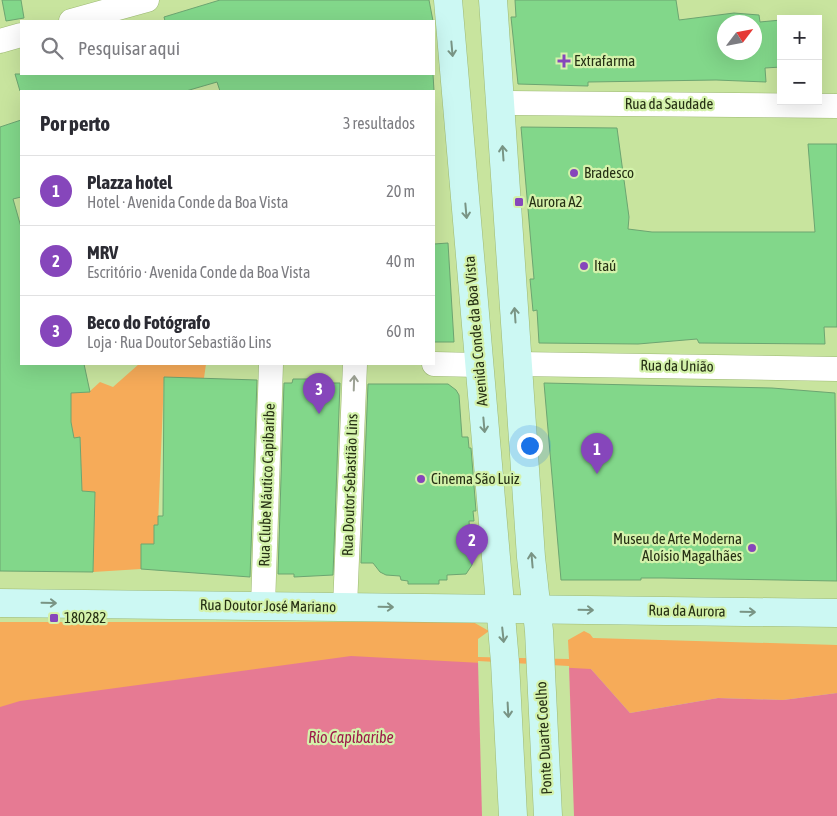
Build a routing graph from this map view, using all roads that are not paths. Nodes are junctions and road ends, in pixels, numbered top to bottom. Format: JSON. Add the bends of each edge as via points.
{"nodes":[{"id":1,"x":147,"y":0,"type":"edge"},
{"id":2,"x":448,"y":0,"type":"edge"},
{"id":3,"x":493,"y":0,"type":"edge"},
{"id":4,"x":75,"y":20,"type":"edge"},
{"id":5,"x":20,"y":35,"type":"edge"},
{"id":6,"x":0,"y":41,"type":"edge"},
{"id":7,"x":500,"y":102,"type":"junction"},
{"id":8,"x":837,"y":106,"type":"edge"},
{"id":9,"x":435,"y":364,"type":"edge"},
{"id":10,"x":518,"y":364,"type":"junction"},
{"id":11,"x":271,"y":365,"type":"edge"},
{"id":12,"x":355,"y":365,"type":"edge"},
{"id":13,"x":478,"y":365,"type":"junction"},
{"id":14,"x":837,"y":369,"type":"edge"},
{"id":15,"x":0,"y":603,"type":"edge"},
{"id":16,"x":263,"y":606,"type":"junction"},
{"id":17,"x":345,"y":607,"type":"junction"},
{"id":18,"x":500,"y":608,"type":"junction"},
{"id":19,"x":537,"y":609,"type":"junction"},
{"id":20,"x":837,"y":613,"type":"edge"},
{"id":21,"x":514,"y":816,"type":"edge"},
{"id":22,"x":548,"y":816,"type":"edge"}],
"edges":[{"from":1,"to":4,"type":"street"},
{"from":2,"to":13,"type":"main road","name":"Avenida Conde da Boa Vista","one_way":true},
{"from":3,"to":7,"type":"main road"},
{"from":5,"to":6,"type":"street"},
{"from":7,"to":8,"type":"street","name":"Rua da Saudade"},
{"from":10,"to":7,"type":"main road","one_way":true},
{"from":9,"to":13,"type":"street"},
{"from":10,"to":14,"type":"street","name":"Rua da União"},
{"from":19,"to":10,"type":"main road","one_way":true},
{"from":11,"to":16,"type":"street","name":"Rua Clube Náutico Capibaribe"},
{"from":17,"to":12,"type":"street","name":"Rua Doutor Sebastião Lins","one_way":true},
{"from":13,"to":18,"type":"main road","name":"Avenida Conde da Boa Vista","one_way":true},
{"from":15,"to":16,"type":"main road","name":"Rua Doutor José Mariano","one_way":true},
{"from":16,"to":17,"type":"main road","name":"Rua Doutor José Mariano"},
{"from":17,"to":18,"type":"main road","name":"Rua Doutor José Mariano","one_way":true},
{"from":18,"to":19,"type":"main road","name":"Rua Doutor José Mariano"},
{"from":18,"to":21,"type":"main road","name":"Avenida Conde da Boa Vista","one_way":true},
{"from":19,"to":20,"type":"main road","name":"Rua da Aurora","one_way":true},
{"from":19,"to":22,"type":"main road","name":"Ponte Duarte Coelho"}]}
